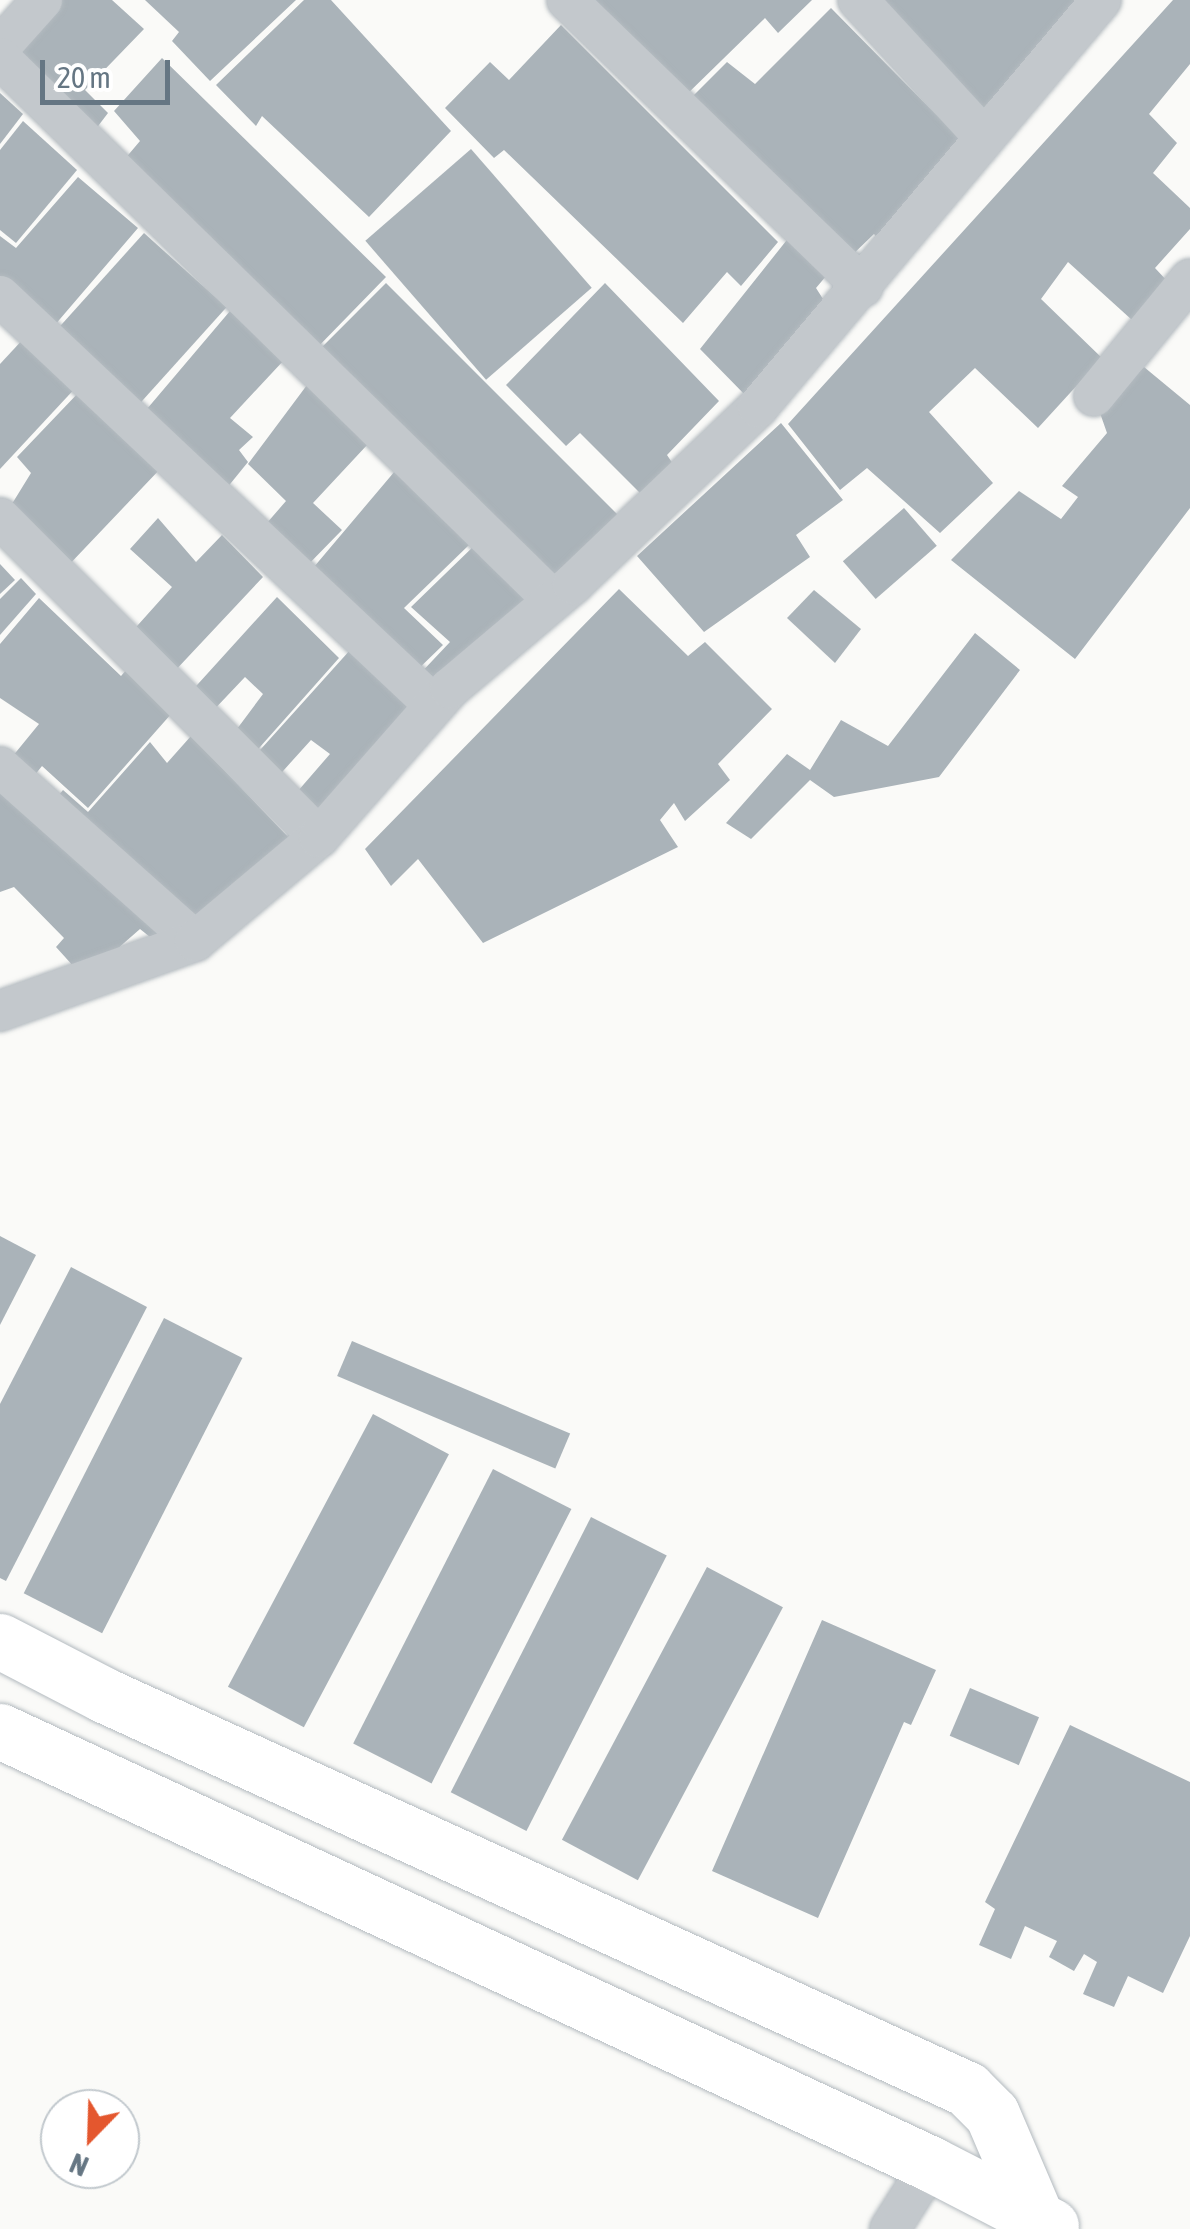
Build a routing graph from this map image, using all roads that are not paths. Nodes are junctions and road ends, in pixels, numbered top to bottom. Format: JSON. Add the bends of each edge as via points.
{"nodes":[{"id":1,"x":42,"y":0,"type":"edge"},
{"id":2,"x":567,"y":0,"type":"edge"},
{"id":3,"x":858,"y":0,"type":"edge"},
{"id":4,"x":1101,"y":0,"type":"edge"},
{"id":5,"x":0,"y":47,"type":"edge"},
{"id":6,"x":0,"y":58,"type":"edge"},
{"id":7,"x":984,"y":137,"type":"junction"},
{"id":8,"x":1190,"y":280,"type":"edge"},
{"id":9,"x":863,"y":287,"type":"junction"},
{"id":10,"x":0,"y":296,"type":"edge"},
{"id":11,"x":1094,"y":396,"type":"dead end"},
{"id":12,"x":0,"y":518,"type":"edge"},
{"id":13,"x":553,"y":600,"type":"junction"},
{"id":14,"x":434,"y":705,"type":"junction"},
{"id":15,"x":0,"y":767,"type":"edge"},
{"id":16,"x":319,"y":837,"type":"junction"},
{"id":17,"x":195,"y":941,"type":"junction"},
{"id":18,"x":0,"y":1010,"type":"edge"},
{"id":19,"x":0,"y":1641,"type":"edge"},
{"id":20,"x":0,"y":1731,"type":"edge"},
{"id":21,"x":931,"y":2164,"type":"junction"},
{"id":22,"x":1046,"y":2223,"type":"edge"},
{"id":23,"x":890,"y":2229,"type":"edge"}],
"edges":[{"from":1,"to":5,"type":"street"},
{"from":2,"to":9,"type":"street"},
{"from":3,"to":7,"type":"street"},
{"from":4,"to":7,"type":"street"},
{"from":6,"to":13,"type":"street"},
{"from":7,"to":9,"type":"street"},
{"from":8,"to":11,"type":"street"},
{"from":9,"to":13,"type":"street","via":[[758,408]]},
{"from":10,"to":14,"type":"street"},
{"from":12,"to":16,"type":"street"},
{"from":13,"to":14,"type":"street"},
{"from":14,"to":16,"type":"street"},
{"from":15,"to":17,"type":"street"},
{"from":16,"to":17,"type":"street"},
{"from":17,"to":18,"type":"street"},
{"from":19,"to":22,"type":"main road","via":[[104,1695],[967,2089],[992,2114]]},
{"from":20,"to":21,"type":"main road"},
{"from":21,"to":22,"type":"main road"},
{"from":21,"to":23,"type":"street"}]}
